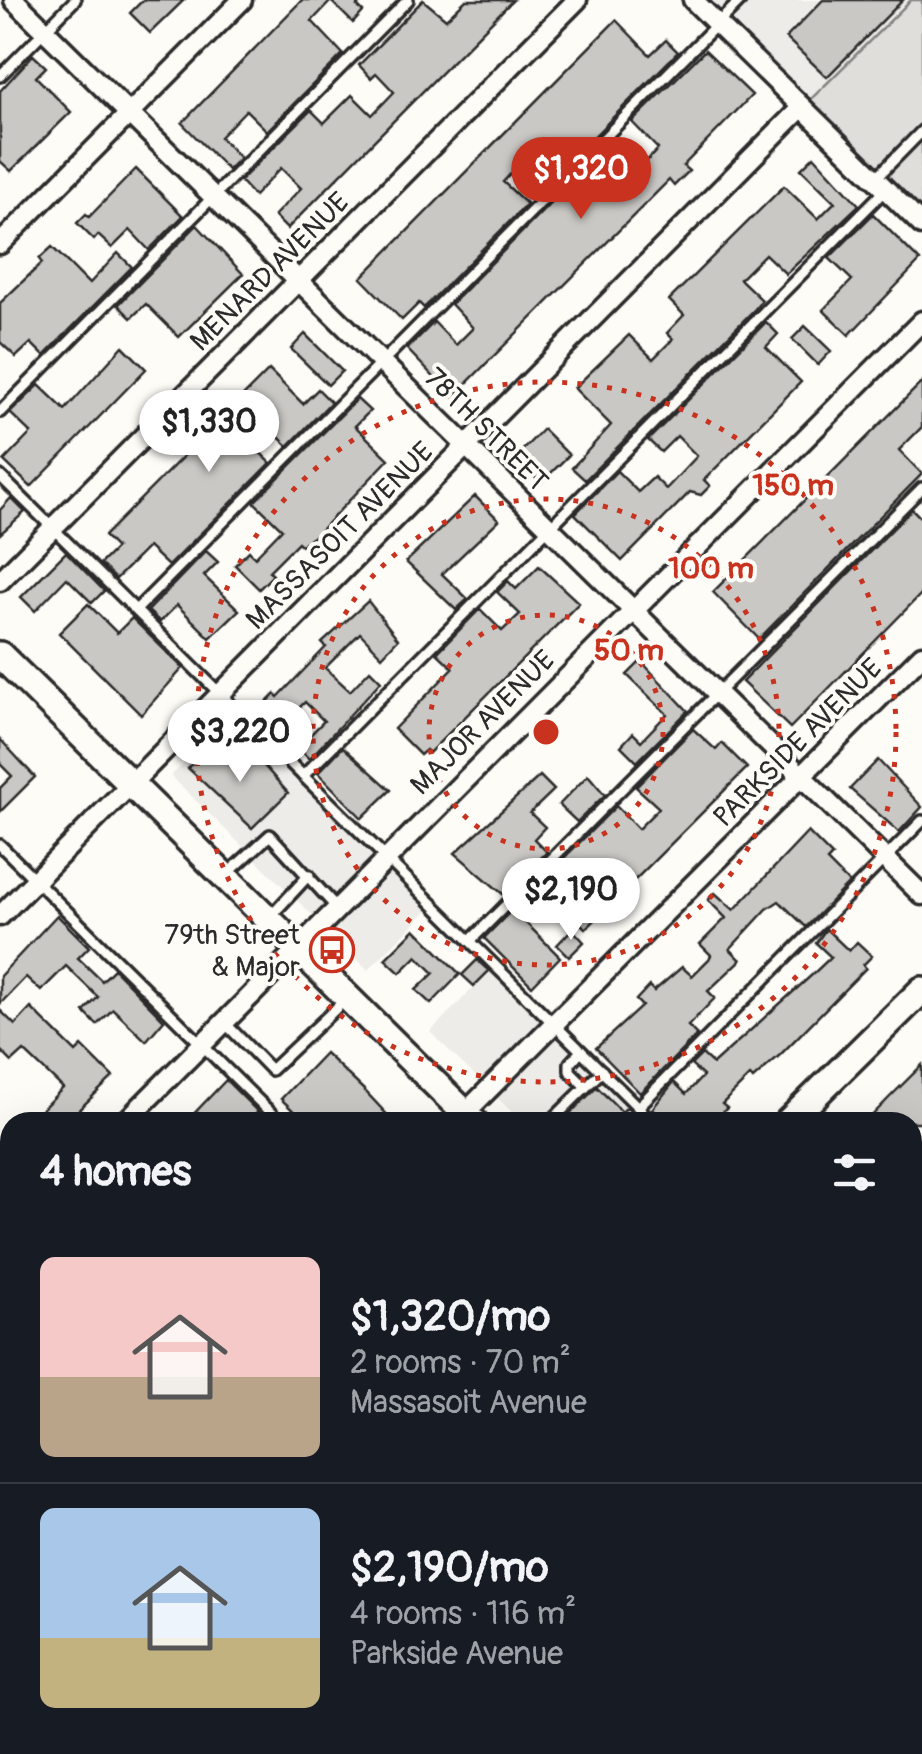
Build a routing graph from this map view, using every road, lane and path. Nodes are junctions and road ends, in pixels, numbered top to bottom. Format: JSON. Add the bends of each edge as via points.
{"nodes":[{"id":1,"x":14,"y":0,"type":"edge"},
{"id":2,"x":76,"y":0,"type":"edge"},
{"id":3,"x":242,"y":0,"type":"edge"},
{"id":4,"x":408,"y":0,"type":"edge"},
{"id":5,"x":578,"y":0,"type":"edge"},
{"id":6,"x":693,"y":0,"type":"edge"},
{"id":7,"x":741,"y":0,"type":"edge"},
{"id":8,"x":718,"y":24,"type":"junction"},
{"id":9,"x":45,"y":31,"type":"junction"},
{"id":10,"x":0,"y":76,"type":"edge"},
{"id":11,"x":802,"y":107,"type":"junction"},
{"id":12,"x":129,"y":114,"type":"junction"},
{"id":13,"x":922,"y":131,"type":"edge"},
{"id":14,"x":880,"y":184,"type":"junction"},
{"id":15,"x":212,"y":197,"type":"junction"},
{"id":16,"x":922,"y":225,"type":"edge"},
{"id":17,"x":0,"y":244,"type":"edge"},
{"id":18,"x":298,"y":281,"type":"junction"},
{"id":19,"x":922,"y":321,"type":"edge"},
{"id":20,"x":382,"y":363,"type":"junction"},
{"id":21,"x":0,"y":412,"type":"edge"},
{"id":22,"x":466,"y":446,"type":"junction"},
{"id":23,"x":0,"y":476,"type":"edge"},
{"id":24,"x":922,"y":488,"type":"edge"},
{"id":25,"x":53,"y":528,"type":"junction"},
{"id":26,"x":548,"y":529,"type":"junction"},
{"id":27,"x":0,"y":581,"type":"edge"},
{"id":28,"x":136,"y":610,"type":"junction"},
{"id":29,"x":630,"y":612,"type":"junction"},
{"id":30,"x":0,"y":655,"type":"edge"},
{"id":31,"x":922,"y":656,"type":"edge"},
{"id":32,"x":220,"y":694,"type":"junction"},
{"id":33,"x":716,"y":695,"type":"junction"},
{"id":34,"x":303,"y":776,"type":"junction"},
{"id":35,"x":801,"y":778,"type":"junction"},
{"id":36,"x":130,"y":784,"type":"junction"},
{"id":37,"x":922,"y":821,"type":"edge"},
{"id":38,"x":0,"y":845,"type":"edge"},
{"id":39,"x":386,"y":858,"type":"junction"},
{"id":40,"x":885,"y":858,"type":"junction"},
{"id":41,"x":309,"y":875,"type":"junction"},
{"id":42,"x":224,"y":876,"type":"junction"},
{"id":43,"x":35,"y":880,"type":"junction"},
{"id":44,"x":922,"y":895,"type":"edge"},
{"id":45,"x":336,"y":907,"type":"junction"},
{"id":46,"x":0,"y":916,"type":"edge"},
{"id":47,"x":267,"y":919,"type":"junction"},
{"id":48,"x":470,"y":941,"type":"junction"},
{"id":49,"x":296,"y":948,"type":"junction"},
{"id":50,"x":922,"y":990,"type":"edge"},
{"id":51,"x":348,"y":998,"type":"junction"},
{"id":52,"x":224,"y":1022,"type":"junction"},
{"id":53,"x":554,"y":1024,"type":"junction"},
{"id":54,"x":201,"y":1044,"type":"junction"},
{"id":55,"x":582,"y":1051,"type":"junction"},
{"id":56,"x":602,"y":1071,"type":"junction"},
{"id":57,"x":586,"y":1087,"type":"junction"},
{"id":58,"x":638,"y":1107,"type":"junction"},
{"id":59,"x":136,"y":1112,"type":"edge"},
{"id":60,"x":270,"y":1112,"type":"edge"},
{"id":61,"x":457,"y":1112,"type":"edge"},
{"id":62,"x":472,"y":1112,"type":"edge"},
{"id":63,"x":560,"y":1112,"type":"edge"},
{"id":64,"x":643,"y":1112,"type":"edge"},
{"id":65,"x":798,"y":1112,"type":"edge"}],
"edges":[{"from":1,"to":9,"type":"street","name":"78TH STREET"},
{"from":2,"to":9,"type":"lane"},
{"from":3,"to":12,"type":"street"},
{"from":4,"to":15,"type":"lane"},
{"from":5,"to":18,"type":"street","name":"MENARD AVENUE"},
{"from":6,"to":8,"type":"street"},
{"from":7,"to":8,"type":"lane"},
{"from":8,"to":11,"type":"street"},
{"from":8,"to":20,"type":"lane"},
{"from":9,"to":10,"type":"lane"},
{"from":9,"to":12,"type":"street","name":"78TH STREET"},
{"from":11,"to":14,"type":"street"},
{"from":11,"to":22,"type":"street","name":"MASSASOIT AVENUE"},
{"from":12,"to":15,"type":"street","name":"78TH STREET"},
{"from":12,"to":17,"type":"street"},
{"from":13,"to":14,"type":"lane"},
{"from":14,"to":16,"type":"street"},
{"from":14,"to":26,"type":"lane"},
{"from":15,"to":18,"type":"street","name":"78TH STREET"},
{"from":15,"to":21,"type":"lane"},
{"from":18,"to":20,"type":"street","name":"78TH STREET"},
{"from":18,"to":25,"type":"street","name":"MENARD AVENUE"},
{"from":19,"to":29,"type":"street","name":"MAJOR AVENUE"},
{"from":20,"to":22,"type":"street","name":"78TH STREET"},
{"from":20,"to":28,"type":"lane"},
{"from":22,"to":26,"type":"street","name":"78TH STREET"},
{"from":22,"to":32,"type":"street","name":"MASSASOIT AVENUE"},
{"from":23,"to":25,"type":"lane"},
{"from":24,"to":33,"type":"lane"},
{"from":25,"to":27,"type":"street","name":"MENARD AVENUE"},
{"from":25,"to":28,"type":"lane"},
{"from":26,"to":29,"type":"street","name":"78TH STREET"},
{"from":26,"to":34,"type":"lane"},
{"from":28,"to":32,"type":"lane"},
{"from":29,"to":33,"type":"street","name":"78TH STREET"},
{"from":29,"to":39,"type":"street","name":"MAJOR AVENUE"},
{"from":30,"to":36,"type":"main road"},
{"from":31,"to":35,"type":"street","name":"PARKSIDE AVENUE"},
{"from":32,"to":34,"type":"lane"},
{"from":32,"to":36,"type":"street","name":"MASSASOIT AVENUE"},
{"from":33,"to":35,"type":"street","name":"78TH STREET"},
{"from":33,"to":48,"type":"lane"},
{"from":34,"to":39,"type":"lane"},
{"from":35,"to":40,"type":"street","name":"78TH STREET"},
{"from":35,"to":53,"type":"street","name":"PARKSIDE AVENUE"},
{"from":36,"to":42,"type":"main road"},
{"from":36,"to":43,"type":"street","name":"MASSASOIT AVENUE"},
{"from":37,"to":40,"type":"lane"},
{"from":38,"to":43,"type":"lane"},
{"from":39,"to":45,"type":"street","name":"MAJOR AVENUE"},
{"from":39,"to":48,"type":"lane"},
{"from":40,"to":44,"type":"street","name":"78TH STREET"},
{"from":40,"to":58,"type":"lane"},
{"from":41,"to":42,"type":"lane","via":[[270,835]]},
{"from":41,"to":45,"type":"lane"},
{"from":41,"to":47,"type":"lane"},
{"from":42,"to":47,"type":"main road"},
{"from":43,"to":46,"type":"street","name":"MASSASOIT AVENUE"},
{"from":43,"to":54,"type":"lane"},
{"from":45,"to":49,"type":"street","name":"MAJOR AVENUE"},
{"from":47,"to":49,"type":"main road"},
{"from":48,"to":53,"type":"lane"},
{"from":49,"to":51,"type":"main road"},
{"from":49,"to":52,"type":"street","name":"MAJOR AVENUE"},
{"from":50,"to":65,"type":"main road"},
{"from":51,"to":52,"type":"lane","via":[[271,1070]]},
{"from":51,"to":61,"type":"main road"},
{"from":52,"to":54,"type":"street","name":"MAJOR AVENUE"},
{"from":53,"to":55,"type":"lane"},
{"from":53,"to":62,"type":"street","name":"PARKSIDE AVENUE"},
{"from":54,"to":59,"type":"street","name":"MAJOR AVENUE"},
{"from":54,"to":60,"type":"lane"},
{"from":55,"to":56,"type":"lane"},
{"from":55,"to":57,"type":"lane","via":[[570,1070]]},
{"from":56,"to":57,"type":"lane"},
{"from":56,"to":58,"type":"lane"},
{"from":57,"to":63,"type":"lane"},
{"from":58,"to":64,"type":"lane"}]}
